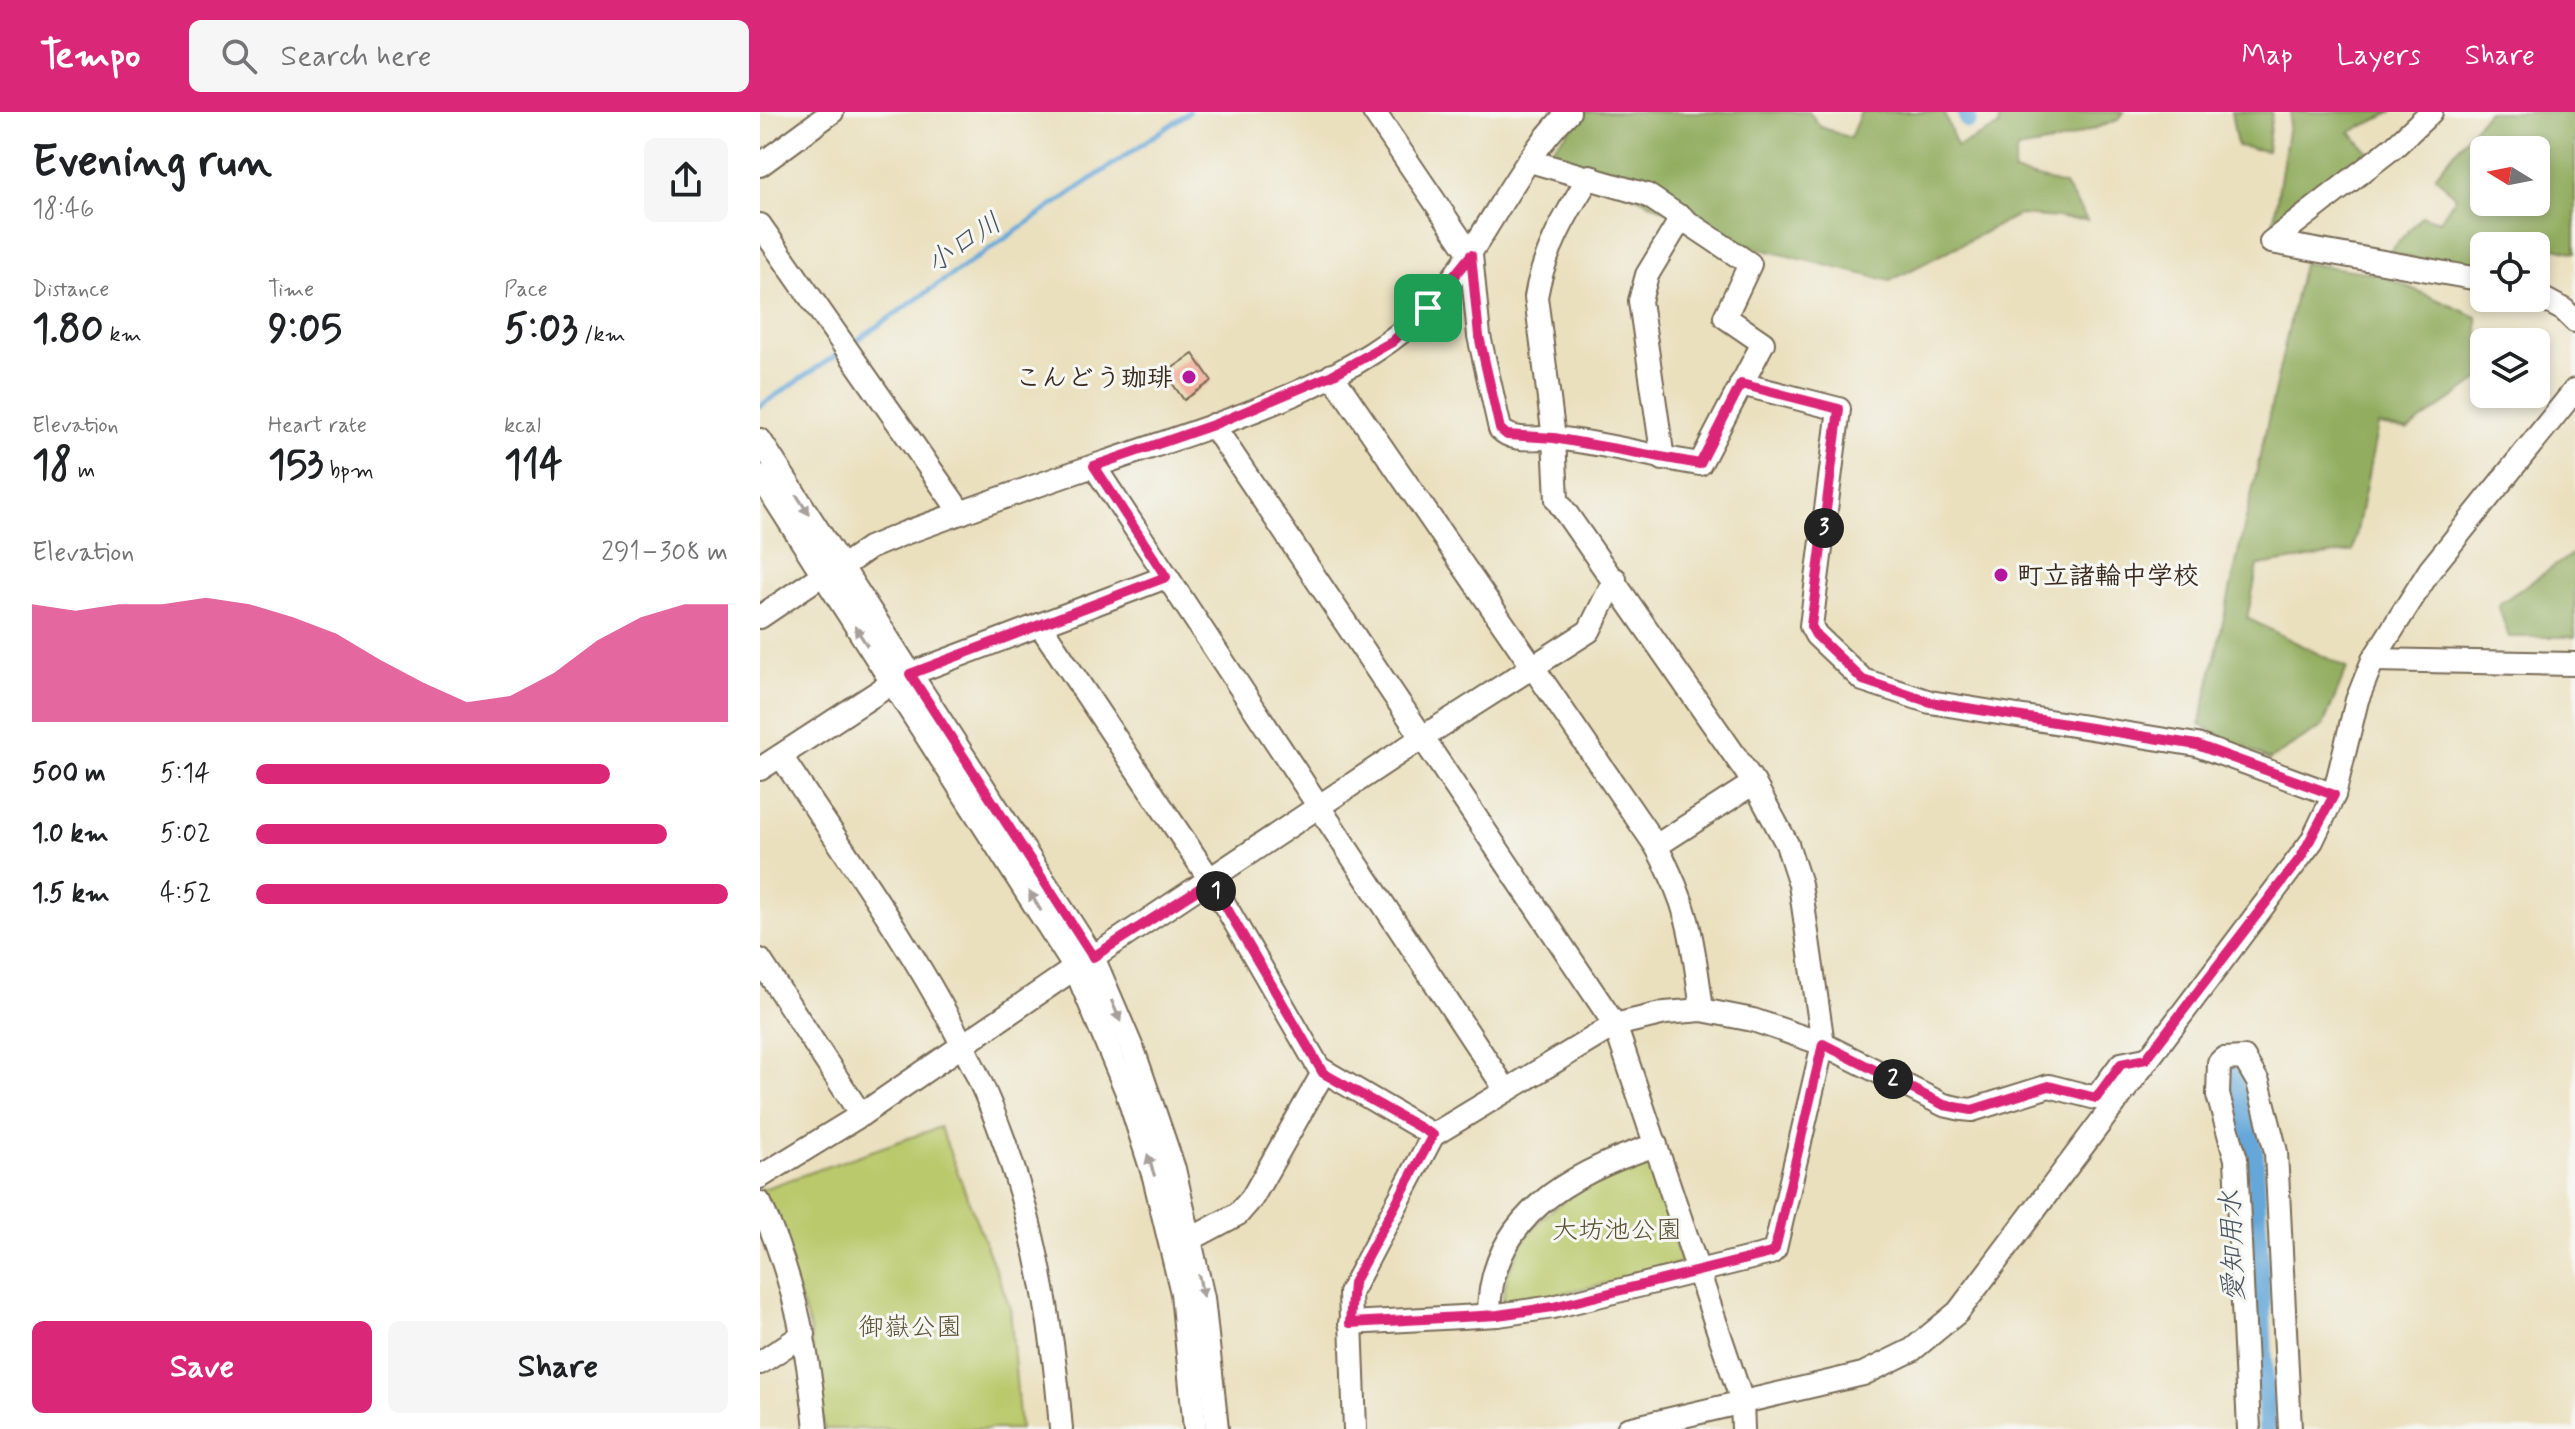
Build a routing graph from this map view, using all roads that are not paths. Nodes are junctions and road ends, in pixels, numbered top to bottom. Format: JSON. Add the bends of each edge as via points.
{"nodes":[{"id":1,"x":832,"y":112,"type":"edge"},
{"id":2,"x":1374,"y":112,"type":"edge"},
{"id":3,"x":1569,"y":112,"type":"edge"},
{"id":4,"x":2431,"y":112,"type":"edge"},
{"id":5,"x":1530,"y":161,"type":"junction"},
{"id":6,"x":760,"y":165,"type":"edge"},
{"id":7,"x":1590,"y":176,"type":"junction"},
{"id":8,"x":1682,"y":217,"type":"junction"},
{"id":9,"x":760,"y":225,"type":"edge"},
{"id":10,"x":1471,"y":255,"type":"junction"},
{"id":11,"x":2470,"y":278,"type":"edge"},
{"id":12,"x":2550,"y":302,"type":"edge"},
{"id":13,"x":2575,"y":321,"type":"edge"},
{"id":14,"x":1332,"y":375,"type":"junction"},
{"id":15,"x":1741,"y":384,"type":"junction"},
{"id":16,"x":2575,"y":390,"type":"edge"},
{"id":17,"x":1213,"y":425,"type":"junction"},
{"id":18,"x":1554,"y":438,"type":"junction"},
{"id":19,"x":760,"y":440,"type":"edge"},
{"id":20,"x":1663,"y":459,"type":"junction"},
{"id":21,"x":1094,"y":466,"type":"junction"},
{"id":22,"x":760,"y":476,"type":"edge"},
{"id":23,"x":961,"y":513,"type":"junction"},
{"id":24,"x":843,"y":566,"type":"junction"},
{"id":25,"x":822,"y":575,"type":"junction"},
{"id":26,"x":1166,"y":577,"type":"junction"},
{"id":27,"x":1615,"y":579,"type":"junction"},
{"id":28,"x":760,"y":617,"type":"edge"},
{"id":29,"x":1040,"y":625,"type":"junction"},
{"id":30,"x":2373,"y":660,"type":"junction"},
{"id":31,"x":2575,"y":664,"type":"edge"},
{"id":32,"x":1532,"y":665,"type":"junction"},
{"id":33,"x":901,"y":679,"type":"junction"},
{"id":34,"x":1423,"y":737,"type":"junction"},
{"id":35,"x":781,"y":756,"type":"junction"},
{"id":36,"x":760,"y":769,"type":"edge"},
{"id":37,"x":1754,"y":783,"type":"junction"},
{"id":38,"x":2334,"y":795,"type":"junction"},
{"id":39,"x":1320,"y":807,"type":"junction"},
{"id":40,"x":1656,"y":846,"type":"junction"},
{"id":41,"x":1211,"y":881,"type":"junction"},
{"id":42,"x":760,"y":960,"type":"edge"},
{"id":43,"x":1084,"y":962,"type":"junction"},
{"id":44,"x":1702,"y":1010,"type":"junction"},
{"id":45,"x":1615,"y":1025,"type":"junction"},
{"id":46,"x":1823,"y":1044,"type":"junction"},
{"id":47,"x":963,"y":1046,"type":"junction"},
{"id":48,"x":2146,"y":1059,"type":"junction"},
{"id":49,"x":1323,"y":1073,"type":"junction"},
{"id":50,"x":1506,"y":1090,"type":"junction"},
{"id":51,"x":861,"y":1115,"type":"junction"},
{"id":52,"x":1433,"y":1135,"type":"junction"},
{"id":53,"x":1656,"y":1145,"type":"junction"},
{"id":54,"x":760,"y":1177,"type":"edge"},
{"id":55,"x":760,"y":1203,"type":"edge"},
{"id":56,"x":1191,"y":1239,"type":"junction"},
{"id":57,"x":1700,"y":1272,"type":"junction"},
{"id":58,"x":1489,"y":1315,"type":"junction"},
{"id":59,"x":1350,"y":1323,"type":"junction"},
{"id":60,"x":804,"y":1334,"type":"junction"},
{"id":61,"x":760,"y":1363,"type":"edge"},
{"id":62,"x":1742,"y":1401,"type":"junction"},
{"id":63,"x":816,"y":1429,"type":"edge"},
{"id":64,"x":1061,"y":1429,"type":"edge"},
{"id":65,"x":1195,"y":1429,"type":"edge"},
{"id":66,"x":1217,"y":1429,"type":"edge"},
{"id":67,"x":1355,"y":1429,"type":"edge"},
{"id":68,"x":1628,"y":1429,"type":"edge"},
{"id":69,"x":1743,"y":1429,"type":"edge"},
{"id":70,"x":2249,"y":1429,"type":"edge"},
{"id":71,"x":2290,"y":1429,"type":"edge"}],
"edges":[{"from":1,"to":6,"type":"street"},
{"from":2,"to":10,"type":"street"},
{"from":3,"to":5,"type":"street"},
{"from":4,"to":11,"type":"street","via":[[2271,242]]},
{"from":5,"to":7,"type":"street"},
{"from":5,"to":10,"type":"street"},
{"from":7,"to":8,"type":"street","via":[[1647,195]]},
{"from":7,"to":18,"type":"street","via":[[1560,228],[1536,297]]},
{"from":8,"to":15,"type":"street","via":[[1750,264],[1725,317],[1763,343]]},
{"from":8,"to":20,"type":"street","via":[[1647,275],[1640,301]]},
{"from":9,"to":23,"type":"street"},
{"from":10,"to":14,"type":"street","via":[[1392,342]]},
{"from":10,"to":18,"type":"street","via":[[1479,336],[1500,429],[1519,438]]},
{"from":12,"to":13,"type":"street"},
{"from":14,"to":17,"type":"street"},
{"from":14,"to":32,"type":"street"},
{"from":15,"to":20,"type":"street","via":[[1700,464]]},
{"from":15,"to":38,"type":"street","via":[[1839,409],[1811,626],[1854,675],[1930,702],[2197,745]]},
{"from":16,"to":30,"type":"street","via":[[2430,570]]},
{"from":17,"to":21,"type":"street"},
{"from":17,"to":34,"type":"street"},
{"from":18,"to":20,"type":"street"},
{"from":18,"to":27,"type":"street","via":[[1557,500]]},
{"from":19,"to":24,"type":"street","one_way":true},
{"from":21,"to":23,"type":"street"},
{"from":21,"to":26,"type":"street"},
{"from":22,"to":25,"type":"street"},
{"from":23,"to":24,"type":"street","via":[[869,548]]},
{"from":24,"to":33,"type":"street"},
{"from":25,"to":28,"type":"street"},
{"from":33,"to":25,"type":"street","one_way":true},
{"from":26,"to":29,"type":"street"},
{"from":26,"to":39,"type":"street"},
{"from":27,"to":32,"type":"street","via":[[1589,631]]},
{"from":27,"to":37,"type":"street"},
{"from":29,"to":33,"type":"street"},
{"from":29,"to":41,"type":"street"},
{"from":30,"to":31,"type":"street"},
{"from":30,"to":38,"type":"street","via":[[2357,700]]},
{"from":32,"to":34,"type":"street"},
{"from":32,"to":40,"type":"street"},
{"from":33,"to":35,"type":"street"},
{"from":33,"to":43,"type":"street"},
{"from":34,"to":39,"type":"street"},
{"from":34,"to":45,"type":"street"},
{"from":35,"to":36,"type":"street"},
{"from":35,"to":47,"type":"street","via":[[928,982]]},
{"from":37,"to":40,"type":"street"},
{"from":37,"to":46,"type":"street","via":[[1794,863]]},
{"from":38,"to":48,"type":"street","via":[[2301,857]]},
{"from":39,"to":41,"type":"street"},
{"from":39,"to":50,"type":"street"},
{"from":40,"to":44,"type":"street","via":[[1688,916]]},
{"from":41,"to":43,"type":"street"},
{"from":41,"to":49,"type":"street"},
{"from":42,"to":51,"type":"street"},
{"from":43,"to":47,"type":"street"},
{"from":43,"to":56,"type":"street","one_way":true,"via":[[1151,1097]]},
{"from":65,"to":43,"type":"street","one_way":true,"via":[[1182,1293],[1158,1190]]},
{"from":44,"to":45,"type":"street"},
{"from":44,"to":46,"type":"street","via":[[1753,1020]]},
{"from":45,"to":50,"type":"street"},
{"from":45,"to":53,"type":"street"},
{"from":46,"to":48,"type":"street","via":[[1944,1105],[1972,1110],[2049,1086],[2096,1098],[2121,1064]]},
{"from":46,"to":57,"type":"street","via":[[1775,1249]]},
{"from":47,"to":51,"type":"street"},
{"from":47,"to":64,"type":"street","via":[[1009,1155],[1039,1262]]},
{"from":48,"to":62,"type":"street","via":[[1978,1288],[1925,1341],[1888,1364],[1849,1379]]},
{"from":49,"to":52,"type":"street"},
{"from":49,"to":56,"type":"street","via":[[1252,1198],[1238,1214]]},
{"from":50,"to":52,"type":"street"},
{"from":51,"to":54,"type":"street"},
{"from":52,"to":59,"type":"street","via":[[1353,1283]]},
{"from":53,"to":57,"type":"street"},
{"from":53,"to":58,"type":"street","via":[[1569,1185],[1522,1221],[1498,1256],[1489,1286]]},
{"from":55,"to":60,"type":"street"},
{"from":56,"to":66,"type":"street","one_way":true},
{"from":57,"to":58,"type":"street","via":[[1553,1307]]},
{"from":57,"to":62,"type":"street"},
{"from":58,"to":59,"type":"street"},
{"from":59,"to":67,"type":"street"},
{"from":60,"to":61,"type":"street"},
{"from":60,"to":63,"type":"street"},
{"from":62,"to":68,"type":"street"},
{"from":62,"to":69,"type":"street"},
{"from":70,"to":71,"type":"street","via":[[2236,1159],[2218,1095],[2219,1063],[2237,1056],[2244,1058],[2258,1082],[2276,1152]]}]}
